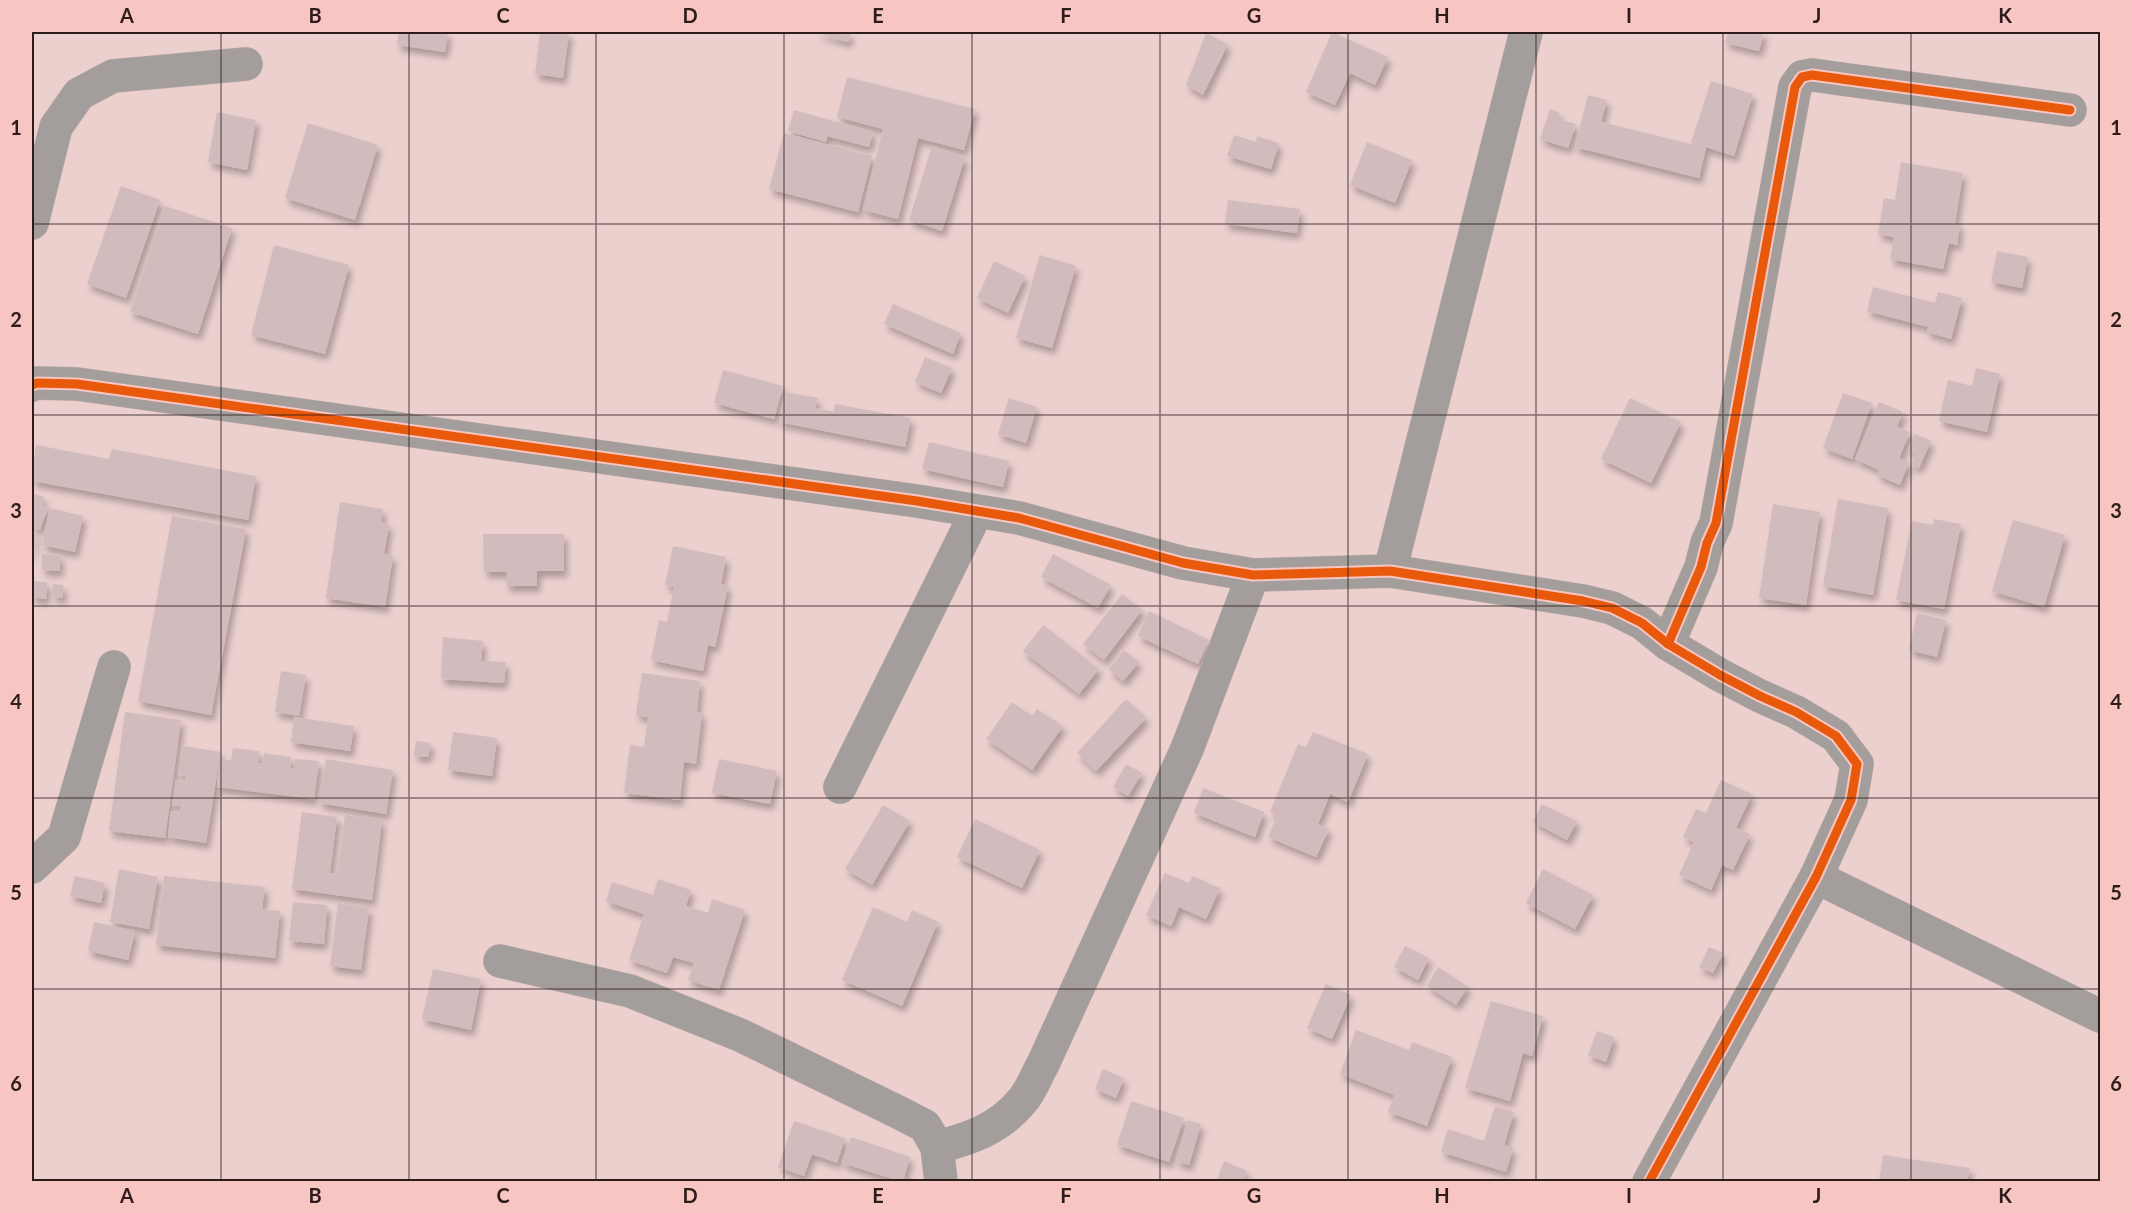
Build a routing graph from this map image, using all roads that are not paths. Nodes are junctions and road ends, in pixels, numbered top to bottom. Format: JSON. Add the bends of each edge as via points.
{"nodes":[{"id":1,"x":1526,"y":32,"type":"edge"},
{"id":2,"x":246,"y":64,"type":"dead end"},
{"id":3,"x":2070,"y":110,"type":"dead end"},
{"id":4,"x":32,"y":223,"type":"edge"},
{"id":5,"x":32,"y":385,"type":"edge"},
{"id":6,"x":977,"y":511,"type":"junction"},
{"id":7,"x":1390,"y":571,"type":"junction"},
{"id":8,"x":1253,"y":575,"type":"junction"},
{"id":9,"x":1668,"y":644,"type":"junction"},
{"id":10,"x":114,"y":667,"type":"dead end"},
{"id":11,"x":840,"y":787,"type":"dead end"},
{"id":12,"x":32,"y":867,"type":"edge"},
{"id":13,"x":1816,"y":877,"type":"junction"},
{"id":14,"x":500,"y":961,"type":"dead end"},
{"id":15,"x":2100,"y":1016,"type":"edge"},
{"id":16,"x":937,"y":1147,"type":"junction"},
{"id":17,"x":941,"y":1182,"type":"edge"},
{"id":18,"x":1649,"y":1182,"type":"edge"}],
"edges":[{"from":1,"to":7,"type":"street"},
{"from":2,"to":4,"type":"street","via":[[113,76],[79,94],[56,127]]},
{"from":3,"to":9,"type":"street","via":[[1812,75],[1802,78],[1795,87],[1716,523]]},
{"from":5,"to":6,"type":"street","via":[[77,384]]},
{"from":6,"to":8,"type":"street","via":[[1019,518],[1183,563]]},
{"from":6,"to":11,"type":"street"},
{"from":7,"to":8,"type":"street"},
{"from":7,"to":9,"type":"street","via":[[1612,608],[1642,623]]},
{"from":8,"to":16,"type":"street","via":[[1187,749],[1033,1082],[1023,1100],[993,1127],[972,1138]]},
{"from":9,"to":13,"type":"street","via":[[1836,736],[1857,764],[1851,800]]},
{"from":10,"to":12,"type":"street","via":[[64,837]]},
{"from":13,"to":15,"type":"street"},
{"from":13,"to":18,"type":"street"},
{"from":14,"to":16,"type":"street","via":[[630,991],[740,1035],[925,1126]]},
{"from":16,"to":17,"type":"street"}]}
